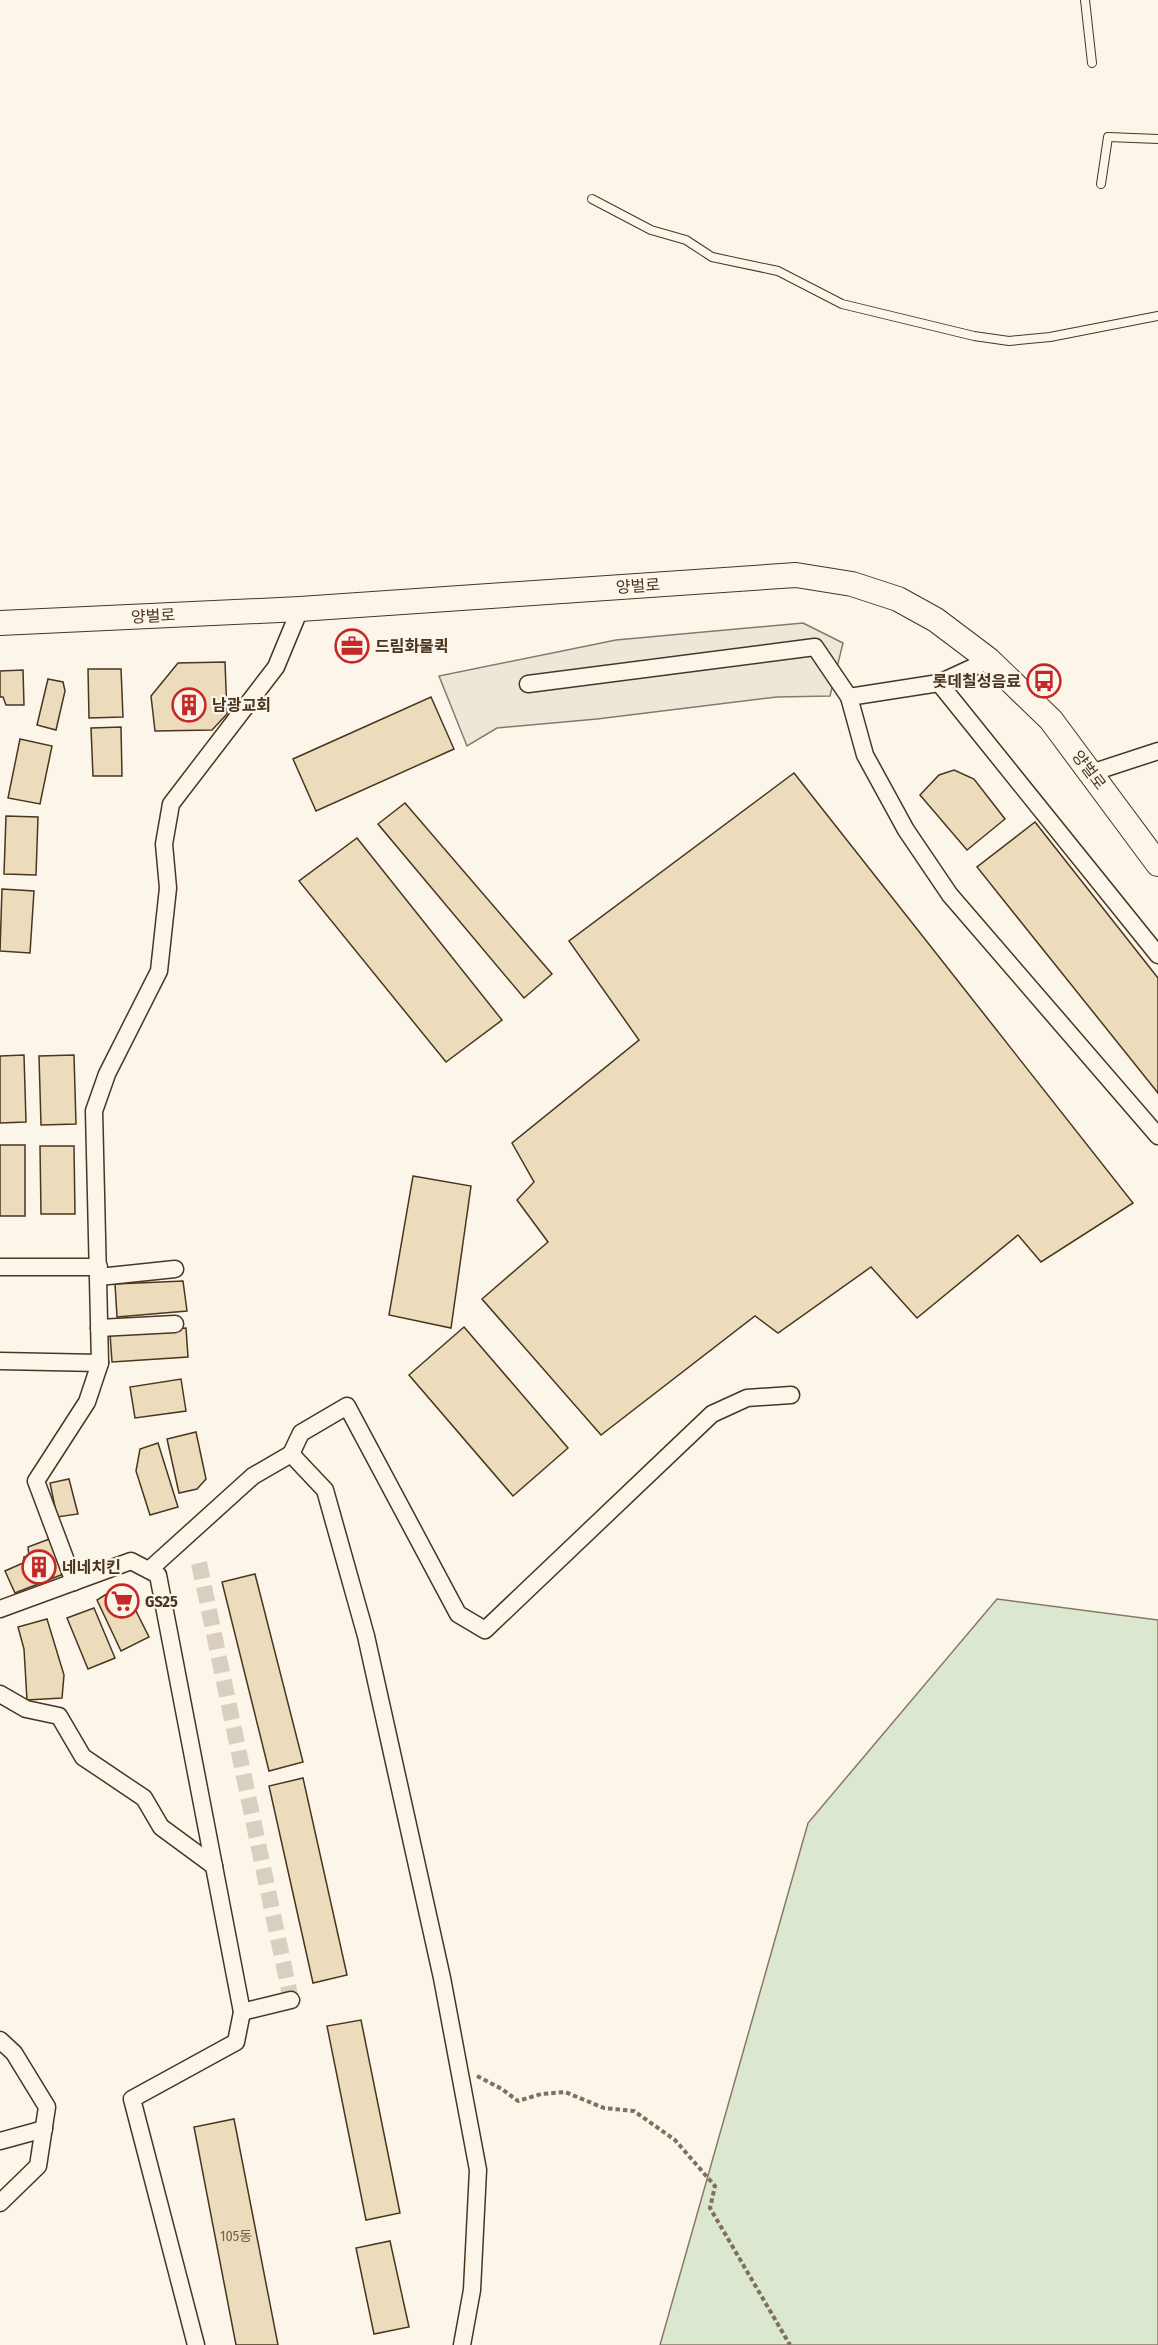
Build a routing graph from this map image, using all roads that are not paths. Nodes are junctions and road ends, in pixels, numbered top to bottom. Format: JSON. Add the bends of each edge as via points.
{"nodes":[{"id":1,"x":1085,"y":0,"type":"edge"},
{"id":2,"x":1092,"y":63,"type":"dead end"},
{"id":3,"x":1158,"y":139,"type":"edge"},
{"id":4,"x":1101,"y":184,"type":"dead end"},
{"id":5,"x":592,"y":199,"type":"dead end"},
{"id":6,"x":1158,"y":316,"type":"edge"},
{"id":7,"x":300,"y":609,"type":"junction"},
{"id":8,"x":0,"y":623,"type":"edge"},
{"id":9,"x":989,"y":660,"type":"junction"},
{"id":10,"x":939,"y":683,"type":"junction"},
{"id":11,"x":528,"y":684,"type":"dead end"},
{"id":12,"x":849,"y":697,"type":"junction"},
{"id":13,"x":1158,"y":751,"type":"edge"},
{"id":14,"x":1091,"y":773,"type":"junction"},
{"id":15,"x":1158,"y":864,"type":"edge"},
{"id":16,"x":1158,"y":955,"type":"edge"},
{"id":17,"x":1158,"y":1136,"type":"edge"},
{"id":18,"x":0,"y":1267,"type":"edge"},
{"id":19,"x":176,"y":1269,"type":"dead end"},
{"id":20,"x":99,"y":1272,"type":"junction"},
{"id":21,"x":175,"y":1324,"type":"dead end"},
{"id":22,"x":99,"y":1328,"type":"junction"},
{"id":23,"x":0,"y":1361,"type":"edge"},
{"id":24,"x":100,"y":1363,"type":"junction"},
{"id":25,"x":791,"y":1395,"type":"dead end"},
{"id":26,"x":291,"y":1454,"type":"junction"},
{"id":27,"x":149,"y":1570,"type":"junction"},
{"id":28,"x":74,"y":1582,"type":"junction"},
{"id":29,"x":0,"y":1609,"type":"edge"},
{"id":30,"x":0,"y":1694,"type":"edge"},
{"id":31,"x":214,"y":1866,"type":"junction"},
{"id":32,"x":291,"y":2000,"type":"dead end"},
{"id":33,"x":242,"y":2012,"type":"junction"},
{"id":34,"x":0,"y":2040,"type":"edge"},
{"id":35,"x":44,"y":2129,"type":"junction"},
{"id":36,"x":0,"y":2142,"type":"edge"},
{"id":37,"x":0,"y":2203,"type":"edge"},
{"id":38,"x":196,"y":2345,"type":"edge"},
{"id":39,"x":462,"y":2345,"type":"edge"}],
"edges":[{"from":1,"to":2,"type":"lane"},
{"from":3,"to":4,"type":"lane","via":[[1108,137]]},
{"from":5,"to":6,"type":"lane","via":[[651,230],[686,240],[712,257],[777,272],[842,304],[974,336],[1009,340],[1050,337]]},
{"from":7,"to":8,"type":"street","name":"양벌로"},
{"from":7,"to":9,"type":"street","name":"양벌로","via":[[796,575],[852,584],[898,599],[936,620]]},
{"from":7,"to":20,"type":"street","via":[[276,667],[171,804],[164,844],[168,888],[159,971],[107,1074],[93,1111]]},
{"from":9,"to":10,"type":"street"},
{"from":9,"to":14,"type":"street","name":"양벌로","via":[[1051,720]]},
{"from":10,"to":12,"type":"street"},
{"from":10,"to":16,"type":"street"},
{"from":11,"to":12,"type":"street","via":[[814,647]]},
{"from":12,"to":17,"type":"street","via":[[865,755],[906,830],[950,895]]},
{"from":13,"to":14,"type":"street"},
{"from":14,"to":15,"type":"street","name":"양벌로"},
{"from":18,"to":20,"type":"street"},
{"from":19,"to":20,"type":"street"},
{"from":20,"to":22,"type":"street"},
{"from":21,"to":22,"type":"street"},
{"from":22,"to":24,"type":"street"},
{"from":23,"to":24,"type":"street"},
{"from":24,"to":28,"type":"street","via":[[87,1402],[36,1481]]},
{"from":25,"to":26,"type":"street","via":[[747,1398],[712,1414],[485,1630],[458,1614],[347,1406],[301,1433]]},
{"from":26,"to":27,"type":"street","via":[[253,1476]]},
{"from":26,"to":39,"type":"street","via":[[325,1490],[366,1636],[442,1978],[478,2170],[472,2290]]},
{"from":27,"to":28,"type":"street","via":[[131,1561]]},
{"from":27,"to":31,"type":"street","via":[[159,1575]]},
{"from":28,"to":29,"type":"street"},
{"from":30,"to":31,"type":"street","via":[[27,1709],[59,1716],[83,1757],[144,1798],[161,1827]]},
{"from":31,"to":33,"type":"street"},
{"from":32,"to":33,"type":"street"},
{"from":33,"to":38,"type":"street","via":[[236,2042],[132,2099]]},
{"from":34,"to":35,"type":"street","via":[[14,2053],[47,2107]]},
{"from":35,"to":36,"type":"street"},
{"from":35,"to":37,"type":"street","via":[[38,2166]]}]}
